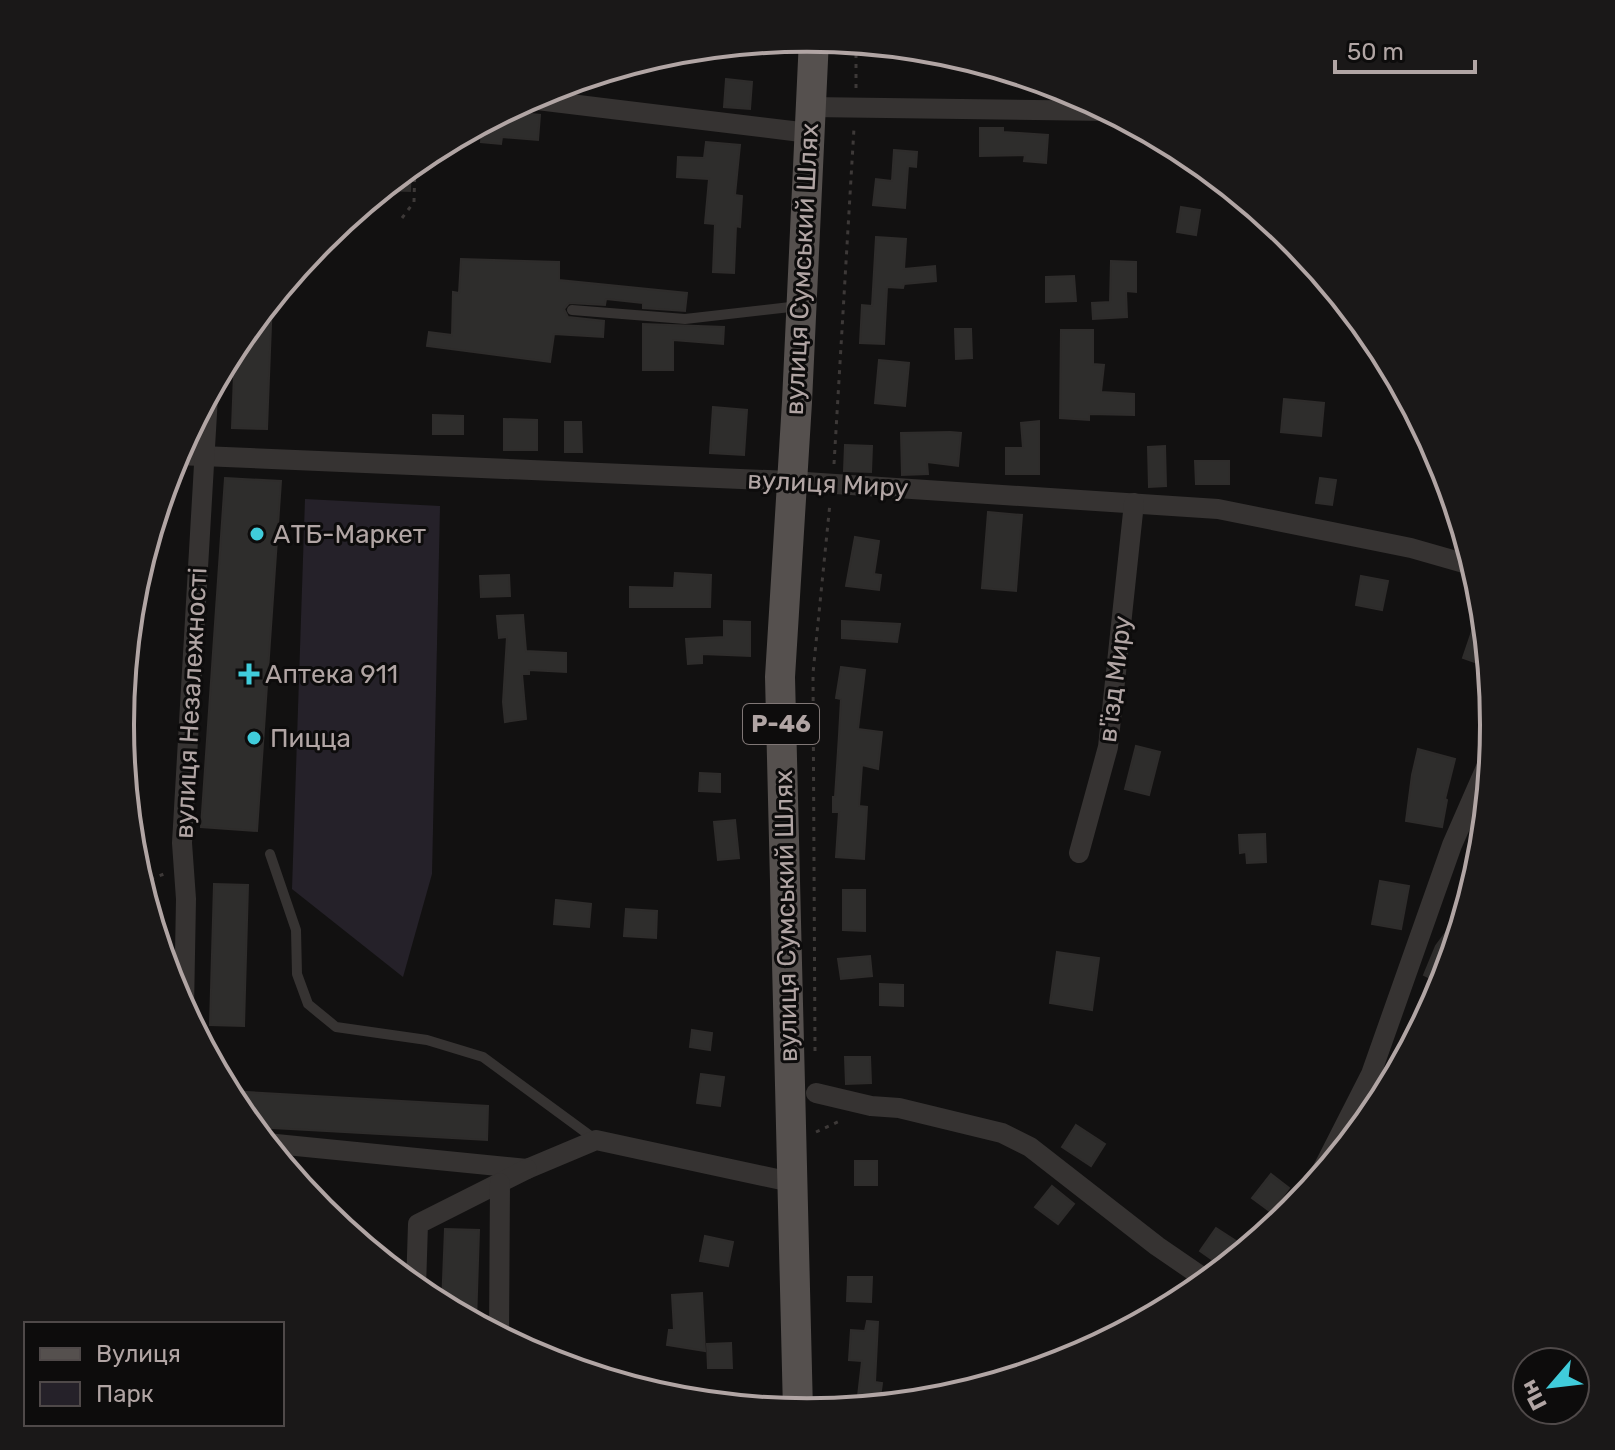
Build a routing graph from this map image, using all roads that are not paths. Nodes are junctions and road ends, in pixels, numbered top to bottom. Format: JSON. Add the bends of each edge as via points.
{"nodes":[{"id":1,"x":813,"y":52,"type":"edge"},
{"id":2,"x":556,"y":101,"type":"edge"},
{"id":3,"x":1081,"y":110,"type":"edge"},
{"id":4,"x":810,"y":120,"type":"junction"},
{"id":5,"x":801,"y":306,"type":"junction"},
{"id":6,"x":572,"y":310,"type":"dead end"},
{"id":7,"x":207,"y":422,"type":"edge"},
{"id":8,"x":191,"y":456,"type":"edge"},
{"id":9,"x":205,"y":456,"type":"junction"},
{"id":10,"x":790,"y":481,"type":"junction"},
{"id":11,"x":1134,"y":503,"type":"junction"},
{"id":12,"x":1461,"y":562,"type":"edge"},
{"id":13,"x":1477,"y":787,"type":"edge"},
{"id":14,"x":1079,"y":853,"type":"dead end"},
{"id":15,"x":270,"y":854,"type":"dead end"},
{"id":16,"x":185,"y":979,"type":"edge"},
{"id":17,"x":816,"y":1093,"type":"road end"},
{"id":18,"x":1338,"y":1138,"type":"edge"},
{"id":19,"x":596,"y":1140,"type":"junction"},
{"id":20,"x":282,"y":1145,"type":"edge"},
{"id":21,"x":527,"y":1169,"type":"junction"},
{"id":22,"x":791,"y":1182,"type":"junction"},
{"id":23,"x":500,"y":1183,"type":"junction"},
{"id":24,"x":416,"y":1272,"type":"edge"},
{"id":25,"x":1197,"y":1273,"type":"edge"},
{"id":26,"x":499,"y":1323,"type":"edge"},
{"id":27,"x":798,"y":1398,"type":"edge"}],
"edges":[{"from":1,"to":4,"type":"main road","name":"вулиця Сумський Шлях","number":"Р-46"},
{"from":2,"to":4,"type":"street"},
{"from":3,"to":4,"type":"street","via":[[855,105]]},
{"from":4,"to":5,"type":"main road","name":"вулиця Сумський Шлях","number":"Р-46"},
{"from":5,"to":6,"type":"lane","via":[[685,319]]},
{"from":5,"to":10,"type":"main road","name":"вулиця Сумський Шлях","number":"Р-46"},
{"from":7,"to":9,"type":"street","name":"вулиця Незалежності"},
{"from":8,"to":9,"type":"street","name":"вулиця Миру"},
{"from":9,"to":10,"type":"street","name":"вулиця Миру"},
{"from":9,"to":16,"type":"street","name":"вулиця Незалежності","via":[[183,867]]},
{"from":10,"to":11,"type":"street","name":"вулиця Миру"},
{"from":10,"to":22,"type":"main road","name":"вулиця Сумський Шлях","number":"Р-46","via":[[780,677]]},
{"from":11,"to":12,"type":"street","name":"вулиця Миру","via":[[1263,517]]},
{"from":11,"to":14,"type":"street","name":"в'їзд Миру","via":[[1108,747]]},
{"from":13,"to":18,"type":"street","via":[[1371,1074]]},
{"from":15,"to":19,"type":"lane","via":[[296,930],[297,974],[308,1004],[336,1027],[427,1040],[483,1057]]},
{"from":17,"to":25,"type":"street","via":[[1002,1133],[1030,1147]]},
{"from":19,"to":21,"type":"street"},
{"from":19,"to":22,"type":"street"},
{"from":20,"to":21,"type":"street"},
{"from":21,"to":23,"type":"street"},
{"from":22,"to":27,"type":"main road","name":"вулиця Сумський Шлях","number":"Р-46"},
{"from":23,"to":24,"type":"street","via":[[418,1224]]},
{"from":23,"to":26,"type":"street"}]}
